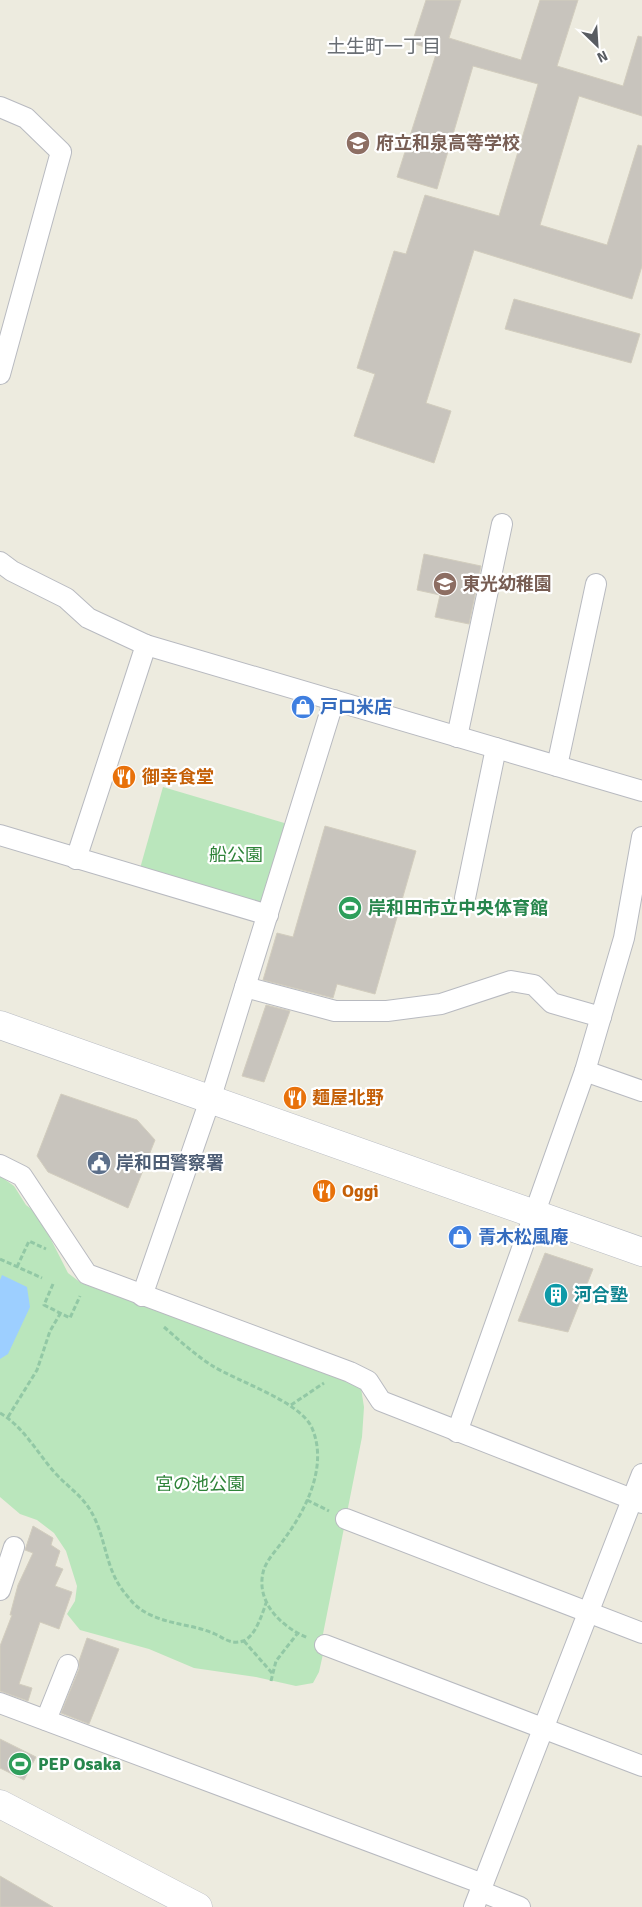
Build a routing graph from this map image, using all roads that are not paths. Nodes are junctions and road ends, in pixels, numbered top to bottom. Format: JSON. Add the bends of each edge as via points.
{"nodes":[{"id":1,"x":0,"y":107,"type":"edge"},
{"id":2,"x":0,"y":374,"type":"edge"},
{"id":3,"x":502,"y":524,"type":"dead end"},
{"id":4,"x":0,"y":562,"type":"edge"},
{"id":5,"x":596,"y":584,"type":"dead end"},
{"id":6,"x":146,"y":645,"type":"junction"},
{"id":7,"x":334,"y":700,"type":"junction"},
{"id":8,"x":457,"y":737,"type":"junction"},
{"id":9,"x":496,"y":748,"type":"junction"},
{"id":10,"x":557,"y":766,"type":"junction"},
{"id":11,"x":642,"y":791,"type":"edge"},
{"id":12,"x":0,"y":835,"type":"edge"},
{"id":13,"x":642,"y":837,"type":"edge"},
{"id":14,"x":76,"y":858,"type":"junction"},
{"id":15,"x":465,"y":898,"type":"dead end"},
{"id":16,"x":268,"y":915,"type":"junction"},
{"id":17,"x":245,"y":987,"type":"junction"},
{"id":18,"x":601,"y":1017,"type":"junction"},
{"id":19,"x":0,"y":1025,"type":"edge"},
{"id":20,"x":585,"y":1071,"type":"junction"},
{"id":21,"x":642,"y":1091,"type":"edge"},
{"id":22,"x":210,"y":1100,"type":"junction"},
{"id":23,"x":0,"y":1165,"type":"edge"},
{"id":24,"x":533,"y":1214,"type":"junction"},
{"id":25,"x":642,"y":1252,"type":"edge"},
{"id":26,"x":142,"y":1296,"type":"junction"},
{"id":27,"x":458,"y":1432,"type":"junction"},
{"id":28,"x":642,"y":1474,"type":"edge"},
{"id":29,"x":637,"y":1501,"type":"edge"},
{"id":30,"x":346,"y":1519,"type":"road end"},
{"id":31,"x":14,"y":1547,"type":"dead end"},
{"id":32,"x":0,"y":1590,"type":"edge"},
{"id":33,"x":589,"y":1612,"type":"junction"},
{"id":34,"x":642,"y":1633,"type":"edge"},
{"id":35,"x":325,"y":1645,"type":"road end"},
{"id":36,"x":68,"y":1665,"type":"dead end"},
{"id":37,"x":0,"y":1702,"type":"edge"},
{"id":38,"x":46,"y":1720,"type":"junction"},
{"id":39,"x":544,"y":1727,"type":"junction"},
{"id":40,"x":642,"y":1766,"type":"edge"},
{"id":41,"x":0,"y":1804,"type":"edge"},
{"id":42,"x":479,"y":1894,"type":"edge"},
{"id":43,"x":198,"y":1907,"type":"edge"},
{"id":44,"x":520,"y":1907,"type":"edge"}],
"edges":[{"from":1,"to":2,"type":"street","via":[[26,118],[61,152]]},
{"from":3,"to":8,"type":"street"},
{"from":4,"to":6,"type":"street","via":[[66,598],[88,618]]},
{"from":5,"to":10,"type":"street"},
{"from":6,"to":7,"type":"street"},
{"from":6,"to":14,"type":"street"},
{"from":7,"to":8,"type":"street"},
{"from":7,"to":16,"type":"street"},
{"from":8,"to":9,"type":"street"},
{"from":9,"to":10,"type":"street"},
{"from":9,"to":15,"type":"street"},
{"from":10,"to":11,"type":"street"},
{"from":12,"to":14,"type":"street"},
{"from":13,"to":18,"type":"street","via":[[624,938]]},
{"from":14,"to":16,"type":"street"},
{"from":16,"to":17,"type":"street"},
{"from":17,"to":18,"type":"street","via":[[335,1011],[387,1011],[441,1004],[511,981],[534,985],[552,1003]]},
{"from":17,"to":22,"type":"street"},
{"from":18,"to":20,"type":"street"},
{"from":19,"to":22,"type":"street"},
{"from":20,"to":21,"type":"street"},
{"from":20,"to":24,"type":"street"},
{"from":22,"to":24,"type":"street"},
{"from":22,"to":26,"type":"street"},
{"from":23,"to":26,"type":"street","via":[[22,1176],[87,1274]]},
{"from":24,"to":25,"type":"street"},
{"from":24,"to":27,"type":"street"},
{"from":26,"to":27,"type":"street","via":[[197,1313],[335,1366],[368,1381],[381,1401]]},
{"from":27,"to":29,"type":"street"},
{"from":28,"to":29,"type":"street"},
{"from":29,"to":33,"type":"street"},
{"from":30,"to":33,"type":"street"},
{"from":31,"to":32,"type":"street"},
{"from":33,"to":34,"type":"street"},
{"from":33,"to":39,"type":"street"},
{"from":35,"to":39,"type":"street"},
{"from":36,"to":38,"type":"street"},
{"from":37,"to":38,"type":"street"},
{"from":38,"to":42,"type":"street"},
{"from":39,"to":40,"type":"street"},
{"from":39,"to":42,"type":"street"},
{"from":41,"to":43,"type":"street"},
{"from":42,"to":44,"type":"street"}]}
